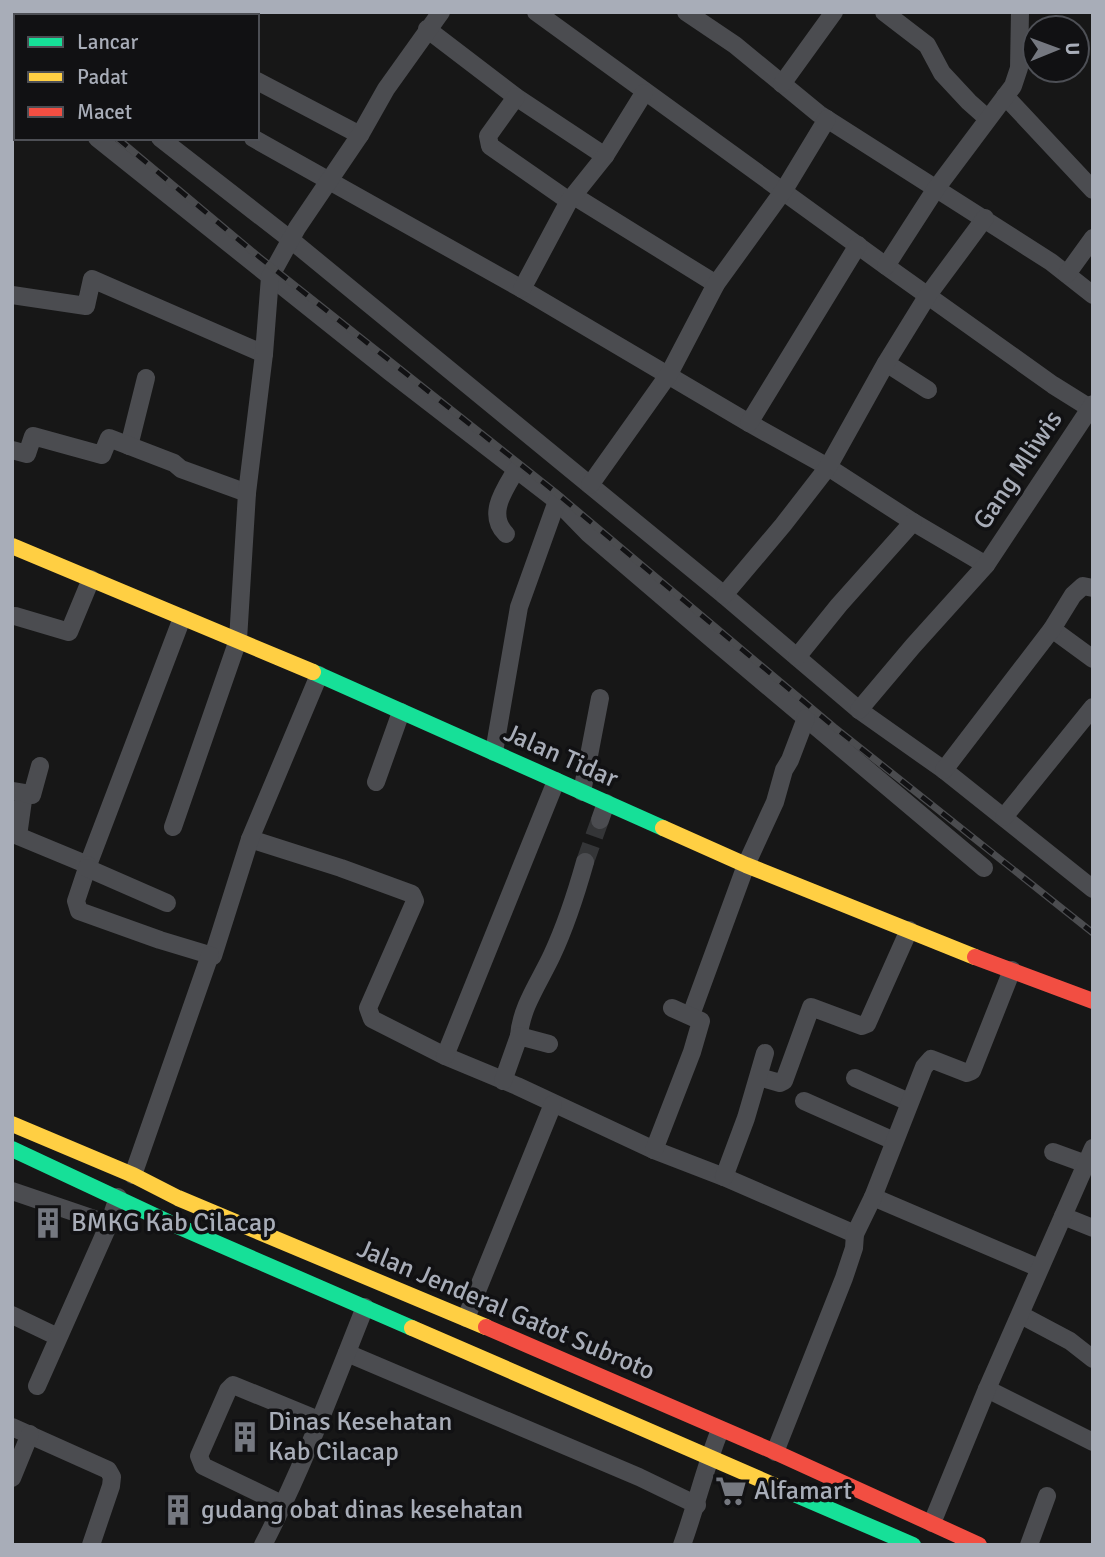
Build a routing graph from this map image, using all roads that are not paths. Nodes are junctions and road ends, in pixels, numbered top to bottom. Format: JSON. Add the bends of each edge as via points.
{"nodes":[{"id":1,"x":440,"y":12,"type":"edge"},
{"id":2,"x":536,"y":12,"type":"edge"},
{"id":3,"x":686,"y":12,"type":"edge"},
{"id":4,"x":834,"y":12,"type":"edge"},
{"id":5,"x":884,"y":12,"type":"edge"},
{"id":6,"x":1020,"y":12,"type":"edge"},
{"id":7,"x":427,"y":29,"type":"junction"},
{"id":8,"x":259,"y":81,"type":"edge"},
{"id":9,"x":782,"y":84,"type":"junction"},
{"id":10,"x":644,"y":93,"type":"junction"},
{"id":11,"x":1005,"y":96,"type":"junction"},
{"id":12,"x":516,"y":97,"type":"junction"},
{"id":13,"x":987,"y":118,"type":"junction"},
{"id":14,"x":827,"y":119,"type":"junction"},
{"id":15,"x":360,"y":135,"type":"junction"},
{"id":16,"x":99,"y":140,"type":"edge"},
{"id":17,"x":163,"y":140,"type":"edge"},
{"id":18,"x":256,"y":140,"type":"edge"},
{"id":19,"x":605,"y":156,"type":"junction"},
{"id":20,"x":330,"y":182,"type":"junction"},
{"id":21,"x":784,"y":190,"type":"junction"},
{"id":22,"x":936,"y":190,"type":"junction"},
{"id":23,"x":1093,"y":190,"type":"edge"},
{"id":24,"x":572,"y":199,"type":"junction"},
{"id":25,"x":985,"y":218,"type":"junction"},
{"id":26,"x":1093,"y":238,"type":"edge"},
{"id":27,"x":290,"y":240,"type":"junction"},
{"id":28,"x":858,"y":246,"type":"junction"},
{"id":29,"x":886,"y":266,"type":"junction"},
{"id":30,"x":1067,"y":274,"type":"junction"},
{"id":31,"x":270,"y":277,"type":"junction"},
{"id":32,"x":716,"y":284,"type":"junction"},
{"id":33,"x":522,"y":289,"type":"junction"},
{"id":34,"x":12,"y":295,"type":"edge"},
{"id":35,"x":928,"y":295,"type":"junction"},
{"id":36,"x":1093,"y":295,"type":"edge"},
{"id":37,"x":264,"y":354,"type":"junction"},
{"id":38,"x":886,"y":363,"type":"junction"},
{"id":39,"x":669,"y":374,"type":"junction"},
{"id":40,"x":146,"y":378,"type":"dead end"},
{"id":41,"x":928,"y":390,"type":"dead end"},
{"id":42,"x":1092,"y":407,"type":"edge"},
{"id":43,"x":748,"y":423,"type":"junction"},
{"id":44,"x":129,"y":446,"type":"junction"},
{"id":45,"x":12,"y":450,"type":"edge"},
{"id":46,"x":828,"y":467,"type":"junction"},
{"id":47,"x":516,"y":470,"type":"junction"},
{"id":48,"x":590,"y":485,"type":"junction"},
{"id":49,"x":247,"y":493,"type":"junction"},
{"id":50,"x":557,"y":501,"type":"junction"},
{"id":51,"x":913,"y":522,"type":"junction"},
{"id":52,"x":506,"y":534,"type":"dead end"},
{"id":53,"x":12,"y":546,"type":"edge"},
{"id":54,"x":986,"y":565,"type":"junction"},
{"id":55,"x":91,"y":579,"type":"junction"},
{"id":56,"x":1092,"y":585,"type":"edge"},
{"id":57,"x":724,"y":595,"type":"junction"},
{"id":58,"x":15,"y":616,"type":"dead end"},
{"id":59,"x":182,"y":618,"type":"junction"},
{"id":60,"x":1052,"y":629,"type":"junction"},
{"id":61,"x":238,"y":640,"type":"junction"},
{"id":62,"x":797,"y":657,"type":"junction"},
{"id":63,"x":1093,"y":659,"type":"edge"},
{"id":64,"x":319,"y":675,"type":"junction"},
{"id":65,"x":600,"y":698,"type":"dead end"},
{"id":66,"x":1093,"y":707,"type":"edge"},
{"id":67,"x":859,"y":710,"type":"junction"},
{"id":68,"x":401,"y":712,"type":"junction"},
{"id":69,"x":806,"y":718,"type":"junction"},
{"id":70,"x":494,"y":752,"type":"junction"},
{"id":71,"x":40,"y":766,"type":"dead end"},
{"id":72,"x":944,"y":769,"type":"junction"},
{"id":73,"x":556,"y":781,"type":"junction"},
{"id":74,"x":376,"y":782,"type":"dead end"},
{"id":75,"x":18,"y":792,"type":"edge"},
{"id":76,"x":582,"y":792,"type":"junction"},
{"id":77,"x":1003,"y":817,"type":"junction"},
{"id":78,"x":173,"y":827,"type":"dead end"},
{"id":79,"x":250,"y":839,"type":"junction"},
{"id":80,"x":585,"y":862,"type":"tunnel mouth"},
{"id":81,"x":747,"y":865,"type":"junction"},
{"id":82,"x":87,"y":867,"type":"junction"},
{"id":83,"x":984,"y":868,"type":"dead end"},
{"id":84,"x":1090,"y":882,"type":"edge"},
{"id":85,"x":167,"y":903,"type":"dead end"},
{"id":86,"x":909,"y":930,"type":"junction"},
{"id":87,"x":210,"y":955,"type":"junction"},
{"id":88,"x":1012,"y":970,"type":"junction"},
{"id":89,"x":1093,"y":1001,"type":"edge"},
{"id":90,"x":672,"y":1008,"type":"dead end"},
{"id":91,"x":691,"y":1016,"type":"junction"},
{"id":92,"x":519,"y":1035,"type":"junction"},
{"id":93,"x":549,"y":1044,"type":"dead end"},
{"id":94,"x":765,"y":1053,"type":"dead end"},
{"id":95,"x":444,"y":1056,"type":"junction"},
{"id":96,"x":759,"y":1077,"type":"junction"},
{"id":97,"x":855,"y":1078,"type":"dead end"},
{"id":98,"x":503,"y":1081,"type":"junction"},
{"id":99,"x":804,"y":1101,"type":"dead end"},
{"id":100,"x":909,"y":1102,"type":"junction"},
{"id":101,"x":553,"y":1104,"type":"junction"},
{"id":102,"x":12,"y":1124,"type":"edge"},
{"id":103,"x":894,"y":1141,"type":"junction"},
{"id":104,"x":12,"y":1149,"type":"edge"},
{"id":105,"x":654,"y":1150,"type":"junction"},
{"id":106,"x":1053,"y":1152,"type":"dead end"},
{"id":107,"x":1089,"y":1156,"type":"edge"},
{"id":108,"x":133,"y":1175,"type":"junction"},
{"id":109,"x":724,"y":1177,"type":"junction"},
{"id":110,"x":12,"y":1191,"type":"edge"},
{"id":111,"x":118,"y":1197,"type":"junction"},
{"id":112,"x":873,"y":1197,"type":"junction"},
{"id":113,"x":1063,"y":1216,"type":"junction"},
{"id":114,"x":109,"y":1224,"type":"junction"},
{"id":115,"x":1093,"y":1228,"type":"edge"},
{"id":116,"x":855,"y":1234,"type":"junction"},
{"id":117,"x":1039,"y":1268,"type":"junction"},
{"id":118,"x":376,"y":1279,"type":"junction"},
{"id":119,"x":365,"y":1307,"type":"junction"},
{"id":120,"x":12,"y":1315,"type":"edge"},
{"id":121,"x":1021,"y":1315,"type":"junction"},
{"id":122,"x":467,"y":1318,"type":"junction"},
{"id":123,"x":58,"y":1337,"type":"junction"},
{"id":124,"x":347,"y":1353,"type":"junction"},
{"id":125,"x":1093,"y":1359,"type":"edge"},
{"id":126,"x":37,"y":1386,"type":"dead end"},
{"id":127,"x":987,"y":1389,"type":"junction"},
{"id":128,"x":321,"y":1422,"type":"junction"},
{"id":129,"x":12,"y":1427,"type":"edge"},
{"id":130,"x":720,"y":1430,"type":"junction"},
{"id":131,"x":30,"y":1434,"type":"junction"},
{"id":132,"x":1093,"y":1442,"type":"edge"},
{"id":133,"x":775,"y":1452,"type":"junction"},
{"id":134,"x":709,"y":1458,"type":"junction"},
{"id":135,"x":12,"y":1478,"type":"edge"},
{"id":136,"x":1047,"y":1496,"type":"dead end"},
{"id":137,"x":284,"y":1505,"type":"junction"},
{"id":138,"x":697,"y":1505,"type":"junction"},
{"id":139,"x":932,"y":1523,"type":"junction"},
{"id":140,"x":91,"y":1545,"type":"edge"},
{"id":141,"x":264,"y":1545,"type":"edge"},
{"id":142,"x":681,"y":1545,"type":"edge"},
{"id":143,"x":913,"y":1545,"type":"edge"},
{"id":144,"x":979,"y":1545,"type":"edge"},
{"id":145,"x":1029,"y":1545,"type":"edge"}],
"edges":[{"from":1,"to":7,"type":"street"},
{"from":2,"to":10,"type":"street"},
{"from":3,"to":9,"type":"street"},
{"from":4,"to":9,"type":"street"},
{"from":5,"to":13,"type":"street","via":[[928,44],[942,73]]},
{"from":6,"to":11,"type":"street","via":[[1019,68]]},
{"from":7,"to":12,"type":"street"},
{"from":7,"to":15,"type":"street"},
{"from":8,"to":15,"type":"street"},
{"from":9,"to":14,"type":"street"},
{"from":10,"to":19,"type":"street"},
{"from":10,"to":21,"type":"street"},
{"from":11,"to":13,"type":"street"},
{"from":11,"to":23,"type":"street"},
{"from":12,"to":19,"type":"street"},
{"from":12,"to":24,"type":"street","via":[[488,136],[490,146]]},
{"from":13,"to":22,"type":"street"},
{"from":14,"to":21,"type":"street"},
{"from":14,"to":22,"type":"street"},
{"from":15,"to":20,"type":"street"},
{"from":16,"to":31,"type":"street"},
{"from":17,"to":27,"type":"street"},
{"from":18,"to":20,"type":"street"},
{"from":19,"to":24,"type":"street"},
{"from":20,"to":27,"type":"street"},
{"from":20,"to":33,"type":"street"},
{"from":21,"to":28,"type":"street"},
{"from":21,"to":32,"type":"street"},
{"from":22,"to":25,"type":"street"},
{"from":22,"to":29,"type":"street"},
{"from":24,"to":32,"type":"street"},
{"from":24,"to":33,"type":"street"},
{"from":25,"to":30,"type":"street"},
{"from":25,"to":35,"type":"street"},
{"from":26,"to":30,"type":"street"},
{"from":27,"to":31,"type":"street"},
{"from":27,"to":48,"type":"street"},
{"from":28,"to":29,"type":"street"},
{"from":28,"to":43,"type":"street"},
{"from":29,"to":35,"type":"street"},
{"from":30,"to":36,"type":"street"},
{"from":31,"to":37,"type":"street"},
{"from":31,"to":47,"type":"street"},
{"from":32,"to":39,"type":"street"},
{"from":33,"to":39,"type":"street"},
{"from":34,"to":37,"type":"street","via":[[86,306],[92,279]]},
{"from":35,"to":38,"type":"street"},
{"from":35,"to":42,"type":"street","via":[[1053,385]]},
{"from":37,"to":49,"type":"street"},
{"from":38,"to":41,"type":"street"},
{"from":38,"to":46,"type":"street"},
{"from":39,"to":43,"type":"street"},
{"from":39,"to":48,"type":"street"},
{"from":40,"to":44,"type":"street"},
{"from":42,"to":54,"type":"street","name":"Gang Mliwis"},
{"from":43,"to":46,"type":"street"},
{"from":44,"to":45,"type":"street","via":[[109,438],[102,455],[33,436],[27,454]]},
{"from":44,"to":49,"type":"street"},
{"from":46,"to":51,"type":"street"},
{"from":46,"to":57,"type":"street"},
{"from":47,"to":50,"type":"street"},
{"from":47,"to":52,"type":"street","via":[[498,505],[499,525]]},
{"from":48,"to":57,"type":"street"},
{"from":49,"to":61,"type":"street"},
{"from":50,"to":69,"type":"street","via":[[589,534]]},
{"from":50,"to":70,"type":"street","via":[[519,607]]},
{"from":51,"to":54,"type":"street"},
{"from":51,"to":62,"type":"street"},
{"from":53,"to":55,"type":"main road","name":"Jalan Tidar"},
{"from":54,"to":67,"type":"street","name":"Gang Mliwis"},
{"from":55,"to":58,"type":"street","via":[[69,632]]},
{"from":55,"to":59,"type":"main road","name":"Jalan Tidar"},
{"from":56,"to":60,"type":"street","via":[[1077,590]]},
{"from":57,"to":62,"type":"street"},
{"from":59,"to":61,"type":"main road","name":"Jalan Tidar"},
{"from":59,"to":82,"type":"street"},
{"from":60,"to":63,"type":"street"},
{"from":60,"to":72,"type":"street"},
{"from":61,"to":64,"type":"main road","name":"Jalan Tidar"},
{"from":61,"to":78,"type":"street"},
{"from":62,"to":67,"type":"street"},
{"from":64,"to":68,"type":"main road","name":"Jalan Tidar"},
{"from":64,"to":79,"type":"street"},
{"from":65,"to":76,"type":"street"},
{"from":66,"to":77,"type":"street"},
{"from":67,"to":72,"type":"street"},
{"from":68,"to":70,"type":"main road","name":"Jalan Tidar"},
{"from":68,"to":74,"type":"street"},
{"from":69,"to":81,"type":"street"},
{"from":69,"to":83,"type":"street"},
{"from":70,"to":73,"type":"main road","name":"Jalan Tidar"},
{"from":71,"to":75,"type":"street","via":[[32,795]]},
{"from":72,"to":77,"type":"street"},
{"from":73,"to":76,"type":"main road","name":"Jalan Tidar"},
{"from":73,"to":95,"type":"street"},
{"from":75,"to":82,"type":"street","via":[[18,836]]},
{"from":76,"to":81,"type":"main road","name":"Jalan Tidar","via":[[603,812]]},
{"from":77,"to":84,"type":"street"},
{"from":79,"to":87,"type":"street"},
{"from":79,"to":95,"type":"street","via":[[412,894],[415,901],[371,999],[369,1015]]},
{"from":80,"to":92,"type":"street","via":[[571,909],[527,1005]]},
{"from":81,"to":86,"type":"main road","name":"Jalan Tidar"},
{"from":81,"to":91,"type":"street"},
{"from":82,"to":85,"type":"street"},
{"from":82,"to":87,"type":"street","via":[[76,901],[79,911]]},
{"from":86,"to":88,"type":"main road","name":"Jalan Tidar"},
{"from":86,"to":96,"type":"street","via":[[867,1024],[811,1007],[784,1081]]},
{"from":87,"to":108,"type":"street"},
{"from":88,"to":89,"type":"main road","name":"Jalan Tidar"},
{"from":88,"to":100,"type":"street","via":[[972,1071],[930,1060]]},
{"from":90,"to":91,"type":"street"},
{"from":91,"to":105,"type":"street","via":[[700,1024]]},
{"from":92,"to":93,"type":"street"},
{"from":92,"to":98,"type":"street"},
{"from":94,"to":96,"type":"street"},
{"from":95,"to":98,"type":"street"},
{"from":96,"to":109,"type":"street"},
{"from":97,"to":100,"type":"street"},
{"from":98,"to":101,"type":"street"},
{"from":99,"to":103,"type":"street"},
{"from":100,"to":103,"type":"street"},
{"from":101,"to":105,"type":"street"},
{"from":101,"to":122,"type":"street"},
{"from":102,"to":108,"type":"main road","name":"Jalan Jenderal Gatot Subroto"},
{"from":103,"to":112,"type":"street"},
{"from":104,"to":111,"type":"main road","name":"Jalan Jenderal Gatot Subroto"},
{"from":105,"to":109,"type":"street"},
{"from":106,"to":107,"type":"street"},
{"from":107,"to":113,"type":"street"},
{"from":108,"to":118,"type":"main road","name":"Jalan Jenderal Gatot Subroto"},
{"from":109,"to":116,"type":"street"},
{"from":110,"to":114,"type":"street"},
{"from":111,"to":114,"type":"street"},
{"from":111,"to":119,"type":"main road","name":"Jalan Jenderal Gatot Subroto"},
{"from":112,"to":116,"type":"street"},
{"from":112,"to":117,"type":"street"},
{"from":113,"to":115,"type":"street"},
{"from":113,"to":117,"type":"street"},
{"from":114,"to":123,"type":"street"},
{"from":116,"to":133,"type":"street","via":[[844,1278]]},
{"from":117,"to":121,"type":"street"},
{"from":118,"to":119,"type":"main road"},
{"from":118,"to":122,"type":"main road","name":"Jalan Jenderal Gatot Subroto"},
{"from":119,"to":124,"type":"street"},
{"from":119,"to":134,"type":"main road","name":"Jalan Jenderal Gatot Subroto"},
{"from":120,"to":123,"type":"street"},
{"from":121,"to":125,"type":"street"},
{"from":121,"to":127,"type":"street"},
{"from":122,"to":130,"type":"main road","name":"Jalan Jenderal Gatot Subroto"},
{"from":123,"to":126,"type":"street"},
{"from":124,"to":128,"type":"street"},
{"from":124,"to":138,"type":"street"},
{"from":127,"to":132,"type":"street"},
{"from":127,"to":139,"type":"street"},
{"from":128,"to":137,"type":"street"},
{"from":128,"to":137,"type":"street","via":[[233,1385],[228,1390],[199,1456],[203,1466]]},
{"from":129,"to":131,"type":"street"},
{"from":130,"to":133,"type":"main road","name":"Jalan Jenderal Gatot Subroto"},
{"from":130,"to":134,"type":"street"},
{"from":131,"to":135,"type":"street"},
{"from":131,"to":140,"type":"street","via":[[102,1465],[112,1477]]},
{"from":133,"to":139,"type":"main road","name":"Jalan Jenderal Gatot Subroto"},
{"from":134,"to":138,"type":"street"},
{"from":134,"to":143,"type":"main road","name":"Jalan Jenderal Gatot Subroto"},
{"from":136,"to":145,"type":"street"},
{"from":137,"to":141,"type":"street"},
{"from":138,"to":142,"type":"street"},
{"from":139,"to":144,"type":"main road","name":"Jalan Jenderal Gatot Subroto"}]}
